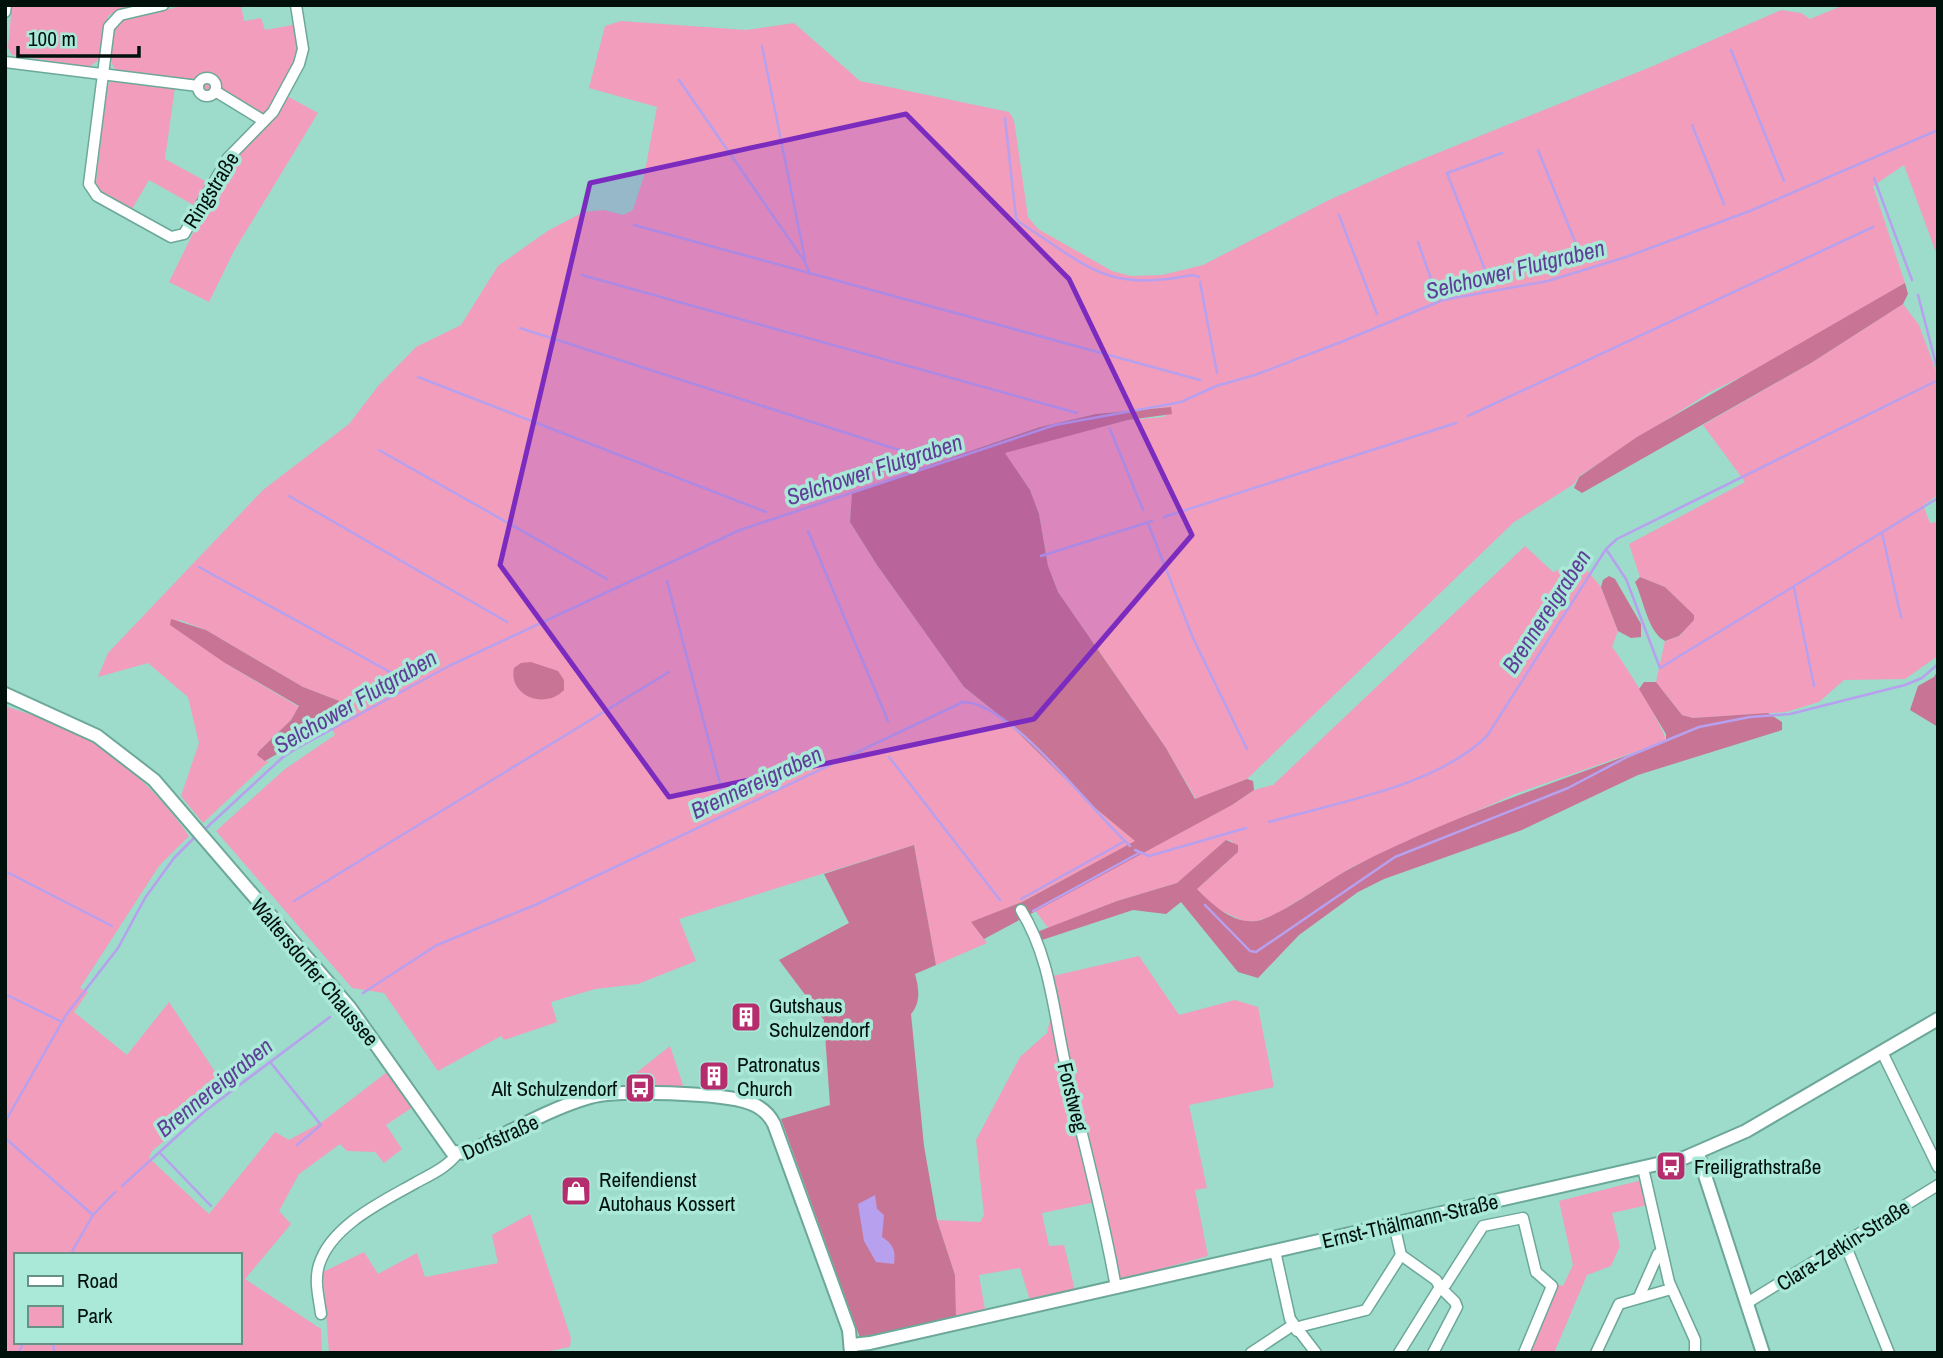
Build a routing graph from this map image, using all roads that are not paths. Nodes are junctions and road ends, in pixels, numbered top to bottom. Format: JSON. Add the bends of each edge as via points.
{"nodes":[{"id":1,"x":6,"y":5,"type":"edge"},
{"id":2,"x":163,"y":5,"type":"edge"},
{"id":3,"x":296,"y":5,"type":"edge"},
{"id":4,"x":5,"y":12,"type":"edge"},
{"id":5,"x":5,"y":62,"type":"edge"},
{"id":6,"x":103,"y":74,"type":"junction"},
{"id":7,"x":264,"y":121,"type":"junction"},
{"id":8,"x":5,"y":694,"type":"edge"},
{"id":9,"x":1021,"y":910,"type":"dead end"},
{"id":10,"x":1938,"y":1019,"type":"edge"},
{"id":11,"x":1882,"y":1052,"type":"junction"},
{"id":12,"x":457,"y":1154,"type":"junction"},
{"id":13,"x":1698,"y":1154,"type":"junction"},
{"id":14,"x":1938,"y":1167,"type":"edge"},
{"id":15,"x":1643,"y":1168,"type":"junction"},
{"id":16,"x":1938,"y":1185,"type":"edge"},
{"id":17,"x":1394,"y":1224,"type":"junction"},
{"id":18,"x":1845,"y":1244,"type":"junction"},
{"id":19,"x":1275,"y":1251,"type":"junction"},
{"id":20,"x":1662,"y":1252,"type":"junction"},
{"id":21,"x":1401,"y":1255,"type":"junction"},
{"id":22,"x":1440,"y":1287,"type":"junction"},
{"id":23,"x":1116,"y":1288,"type":"junction"},
{"id":24,"x":1671,"y":1289,"type":"junction"},
{"id":25,"x":1639,"y":1297,"type":"junction"},
{"id":26,"x":1747,"y":1303,"type":"junction"},
{"id":27,"x":321,"y":1314,"type":"dead end"},
{"id":28,"x":1295,"y":1328,"type":"junction"},
{"id":29,"x":852,"y":1349,"type":"edge"},
{"id":30,"x":1251,"y":1353,"type":"edge"},
{"id":31,"x":1315,"y":1353,"type":"edge"},
{"id":32,"x":1399,"y":1353,"type":"edge"},
{"id":33,"x":1433,"y":1353,"type":"edge"},
{"id":34,"x":1524,"y":1353,"type":"edge"},
{"id":35,"x":1596,"y":1353,"type":"edge"},
{"id":36,"x":1695,"y":1353,"type":"edge"},
{"id":37,"x":1763,"y":1353,"type":"edge"},
{"id":38,"x":1889,"y":1353,"type":"edge"}],
"edges":[{"from":1,"to":4,"type":"street"},
{"from":2,"to":6,"type":"street","name":"Ringstraße","via":[[120,15],[112,22]]},
{"from":3,"to":7,"type":"street","name":"Ringstraße","via":[[303,56],[279,103]]},
{"from":5,"to":6,"type":"street"},
{"from":6,"to":7,"type":"street","via":[[198,86],[208,77],[216,83],[215,91]]},
{"from":6,"to":7,"type":"street","name":"Ringstraße","via":[[89,184],[97,197],[171,237],[184,234],[228,158]]},
{"from":8,"to":12,"type":"street","name":"Waltersdorfer Chaussee","via":[[68,720],[112,745],[154,780],[350,1007],[445,1144]]},
{"from":9,"to":23,"type":"street","name":"Forstweg","via":[[1048,968],[1062,1052]]},
{"from":10,"to":11,"type":"street","name":"Ernst-Thälmann-Straße"},
{"from":11,"to":13,"type":"street","name":"Ernst-Thälmann-Straße"},
{"from":11,"to":14,"type":"street"},
{"from":12,"to":27,"type":"street","name":"Dorfstraße","via":[[368,1211],[338,1237],[320,1263],[317,1276]]},
{"from":12,"to":29,"type":"street","name":"Dorfstraße","via":[[602,1094],[686,1096],[759,1107],[774,1124]]},
{"from":13,"to":15,"type":"street","name":"Ernst-Thälmann-Straße"},
{"from":13,"to":26,"type":"street"},
{"from":15,"to":17,"type":"street","name":"Ernst-Thälmann-Straße"},
{"from":15,"to":20,"type":"street"},
{"from":16,"to":18,"type":"street","name":"Clara-Zetkin-Straße"},
{"from":17,"to":19,"type":"street","name":"Ernst-Thälmann-Straße"},
{"from":17,"to":21,"type":"street"},
{"from":18,"to":26,"type":"street","name":"Clara-Zetkin-Straße"},
{"from":18,"to":38,"type":"street"},
{"from":19,"to":23,"type":"street","name":"Ernst-Thälmann-Straße"},
{"from":19,"to":28,"type":"street"},
{"from":20,"to":24,"type":"street"},
{"from":20,"to":25,"type":"street"},
{"from":21,"to":22,"type":"street"},
{"from":21,"to":28,"type":"street","via":[[1366,1310]]},
{"from":22,"to":32,"type":"street"},
{"from":22,"to":33,"type":"street","via":[[1457,1307]]},
{"from":22,"to":34,"type":"street","via":[[1483,1226],[1523,1218],[1536,1272],[1552,1286]]},
{"from":23,"to":29,"type":"street","name":"Ernst-Thälmann-Straße"},
{"from":24,"to":25,"type":"street"},
{"from":24,"to":36,"type":"street","via":[[1695,1340]]},
{"from":25,"to":35,"type":"street","via":[[1619,1304]]},
{"from":26,"to":37,"type":"street"},
{"from":28,"to":30,"type":"street"},
{"from":28,"to":31,"type":"street"}]}
